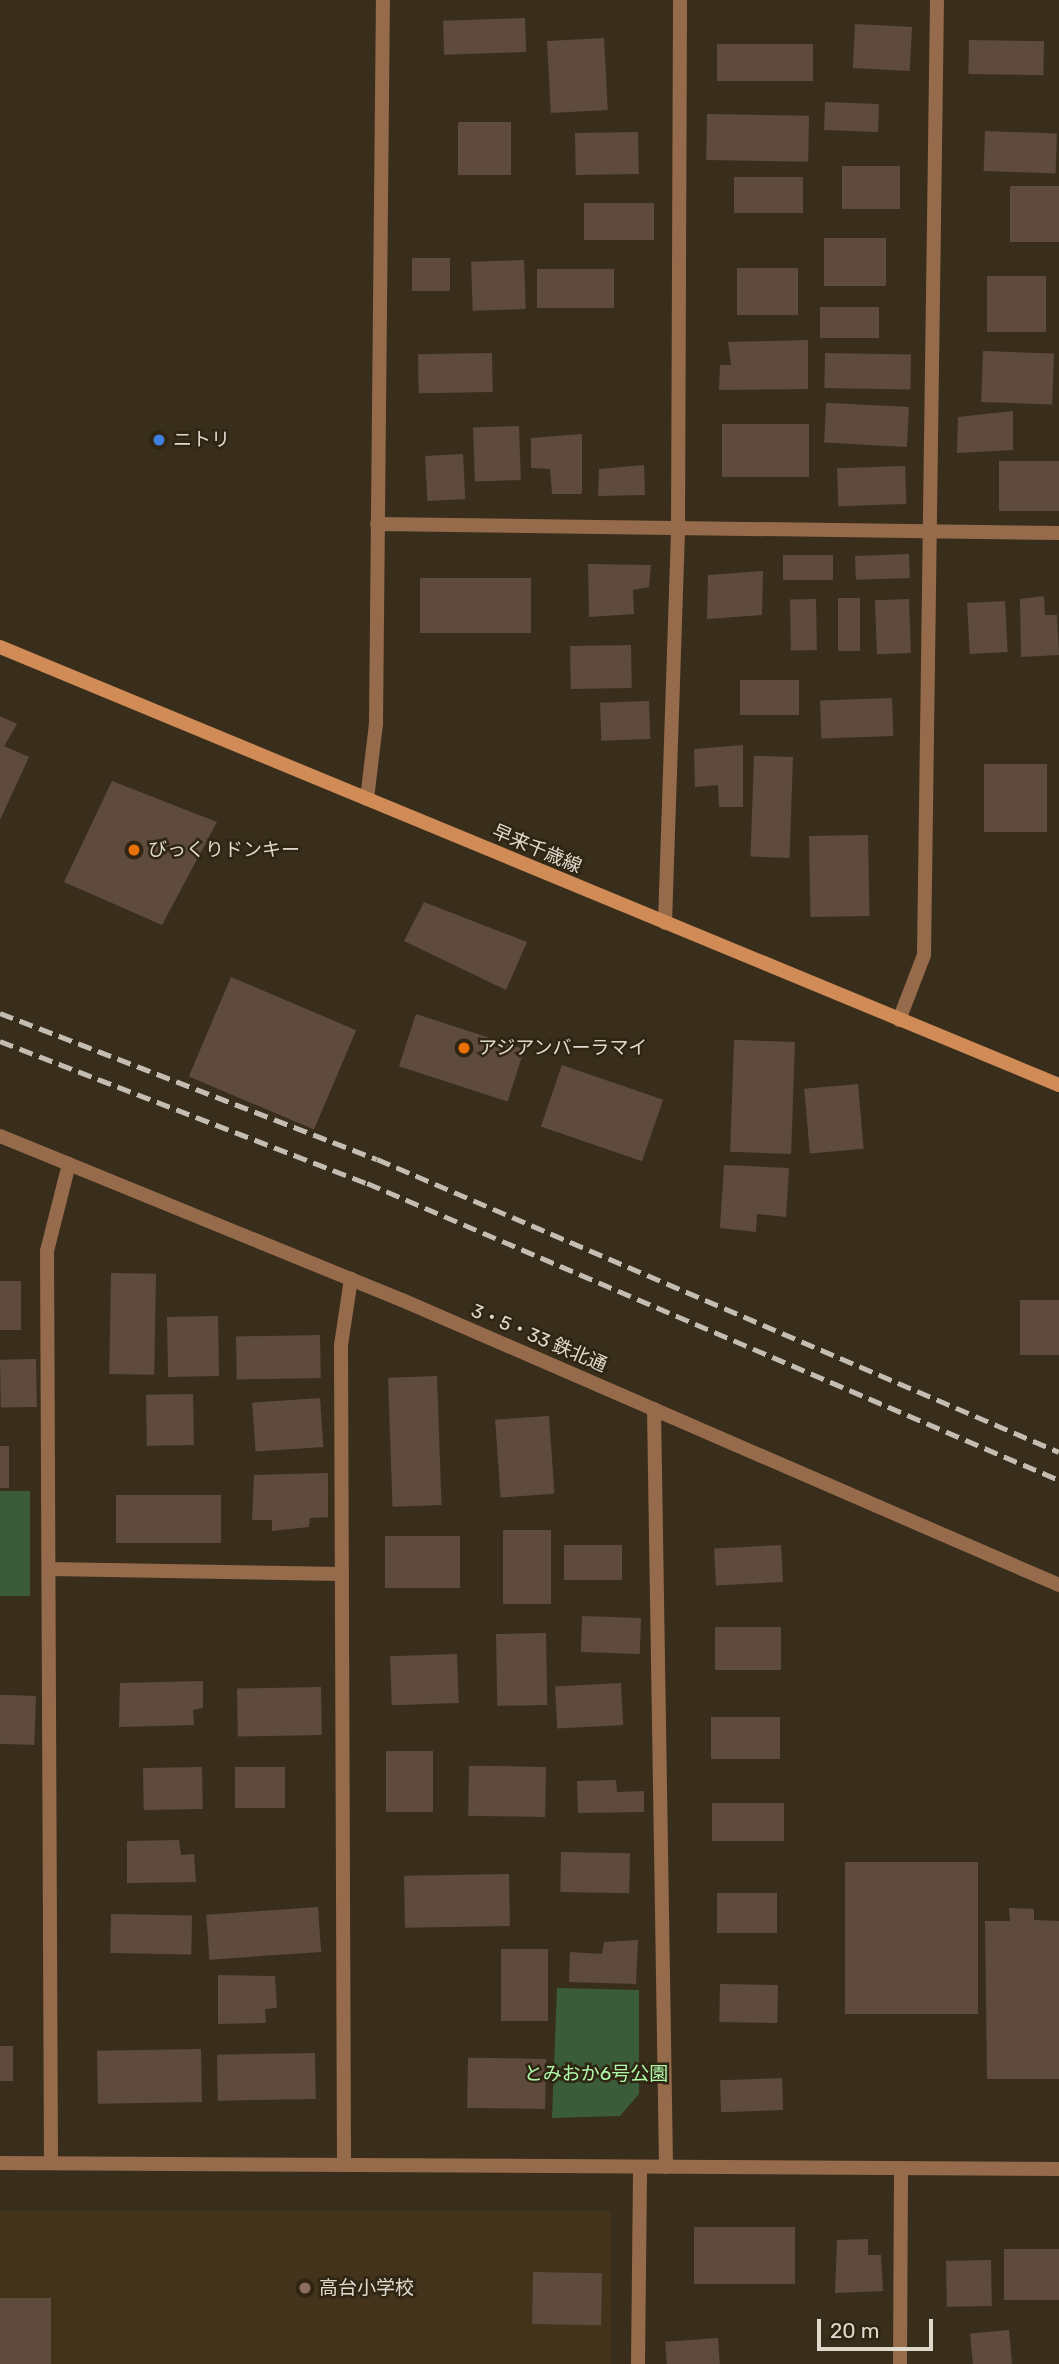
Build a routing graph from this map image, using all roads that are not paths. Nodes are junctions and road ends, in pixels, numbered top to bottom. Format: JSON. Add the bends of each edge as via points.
{"nodes":[{"id":1,"x":383,"y":0,"type":"edge"},
{"id":2,"x":680,"y":0,"type":"edge"},
{"id":3,"x":937,"y":0,"type":"edge"},
{"id":4,"x":377,"y":524,"type":"junction"},
{"id":5,"x":678,"y":528,"type":"junction"},
{"id":6,"x":929,"y":531,"type":"junction"},
{"id":7,"x":1059,"y":533,"type":"edge"},
{"id":8,"x":0,"y":647,"type":"edge"},
{"id":9,"x":367,"y":799,"type":"junction"},
{"id":10,"x":665,"y":923,"type":"junction"},
{"id":11,"x":899,"y":1020,"type":"junction"},
{"id":12,"x":1059,"y":1085,"type":"edge"},
{"id":13,"x":0,"y":1136,"type":"edge"},
{"id":14,"x":69,"y":1164,"type":"junction"},
{"id":15,"x":351,"y":1279,"type":"junction"},
{"id":16,"x":654,"y":1409,"type":"junction"},
{"id":17,"x":49,"y":1569,"type":"junction"},
{"id":18,"x":342,"y":1574,"type":"junction"},
{"id":19,"x":1059,"y":1585,"type":"edge"},
{"id":20,"x":0,"y":2163,"type":"edge"},
{"id":21,"x":51,"y":2163,"type":"junction"},
{"id":22,"x":344,"y":2165,"type":"junction"},
{"id":23,"x":666,"y":2167,"type":"junction"},
{"id":24,"x":901,"y":2168,"type":"junction"},
{"id":25,"x":640,"y":2169,"type":"junction"},
{"id":26,"x":1059,"y":2169,"type":"edge"},
{"id":27,"x":638,"y":2364,"type":"edge"},
{"id":28,"x":901,"y":2364,"type":"edge"}],
"edges":[{"from":1,"to":4,"type":"street"},
{"from":2,"to":5,"type":"street"},
{"from":3,"to":6,"type":"street"},
{"from":4,"to":5,"type":"street"},
{"from":4,"to":9,"type":"street","via":[[376,723]]},
{"from":5,"to":6,"type":"street"},
{"from":5,"to":10,"type":"street"},
{"from":6,"to":7,"type":"street"},
{"from":6,"to":11,"type":"street","via":[[924,956]]},
{"from":8,"to":9,"type":"main road","name":"早来千歳線"},
{"from":9,"to":10,"type":"main road","name":"早来千歳線"},
{"from":10,"to":11,"type":"main road","name":"早来千歳線"},
{"from":11,"to":12,"type":"main road","name":"早来千歳線"},
{"from":13,"to":14,"type":"street","name":"3・5・33 鉄北通"},
{"from":14,"to":15,"type":"street","name":"3・5・33 鉄北通"},
{"from":14,"to":17,"type":"street","via":[[47,1251]]},
{"from":15,"to":16,"type":"street","name":"3・5・33 鉄北通"},
{"from":15,"to":18,"type":"street","via":[[341,1345]]},
{"from":16,"to":19,"type":"street","name":"3・5・33 鉄北通"},
{"from":16,"to":23,"type":"street"},
{"from":17,"to":18,"type":"street"},
{"from":17,"to":21,"type":"street"},
{"from":18,"to":22,"type":"street"},
{"from":20,"to":21,"type":"street"},
{"from":21,"to":22,"type":"street"},
{"from":22,"to":25,"type":"street"},
{"from":23,"to":24,"type":"street"},
{"from":23,"to":25,"type":"street"},
{"from":24,"to":26,"type":"street"},
{"from":24,"to":28,"type":"street"},
{"from":25,"to":27,"type":"street"}]}
